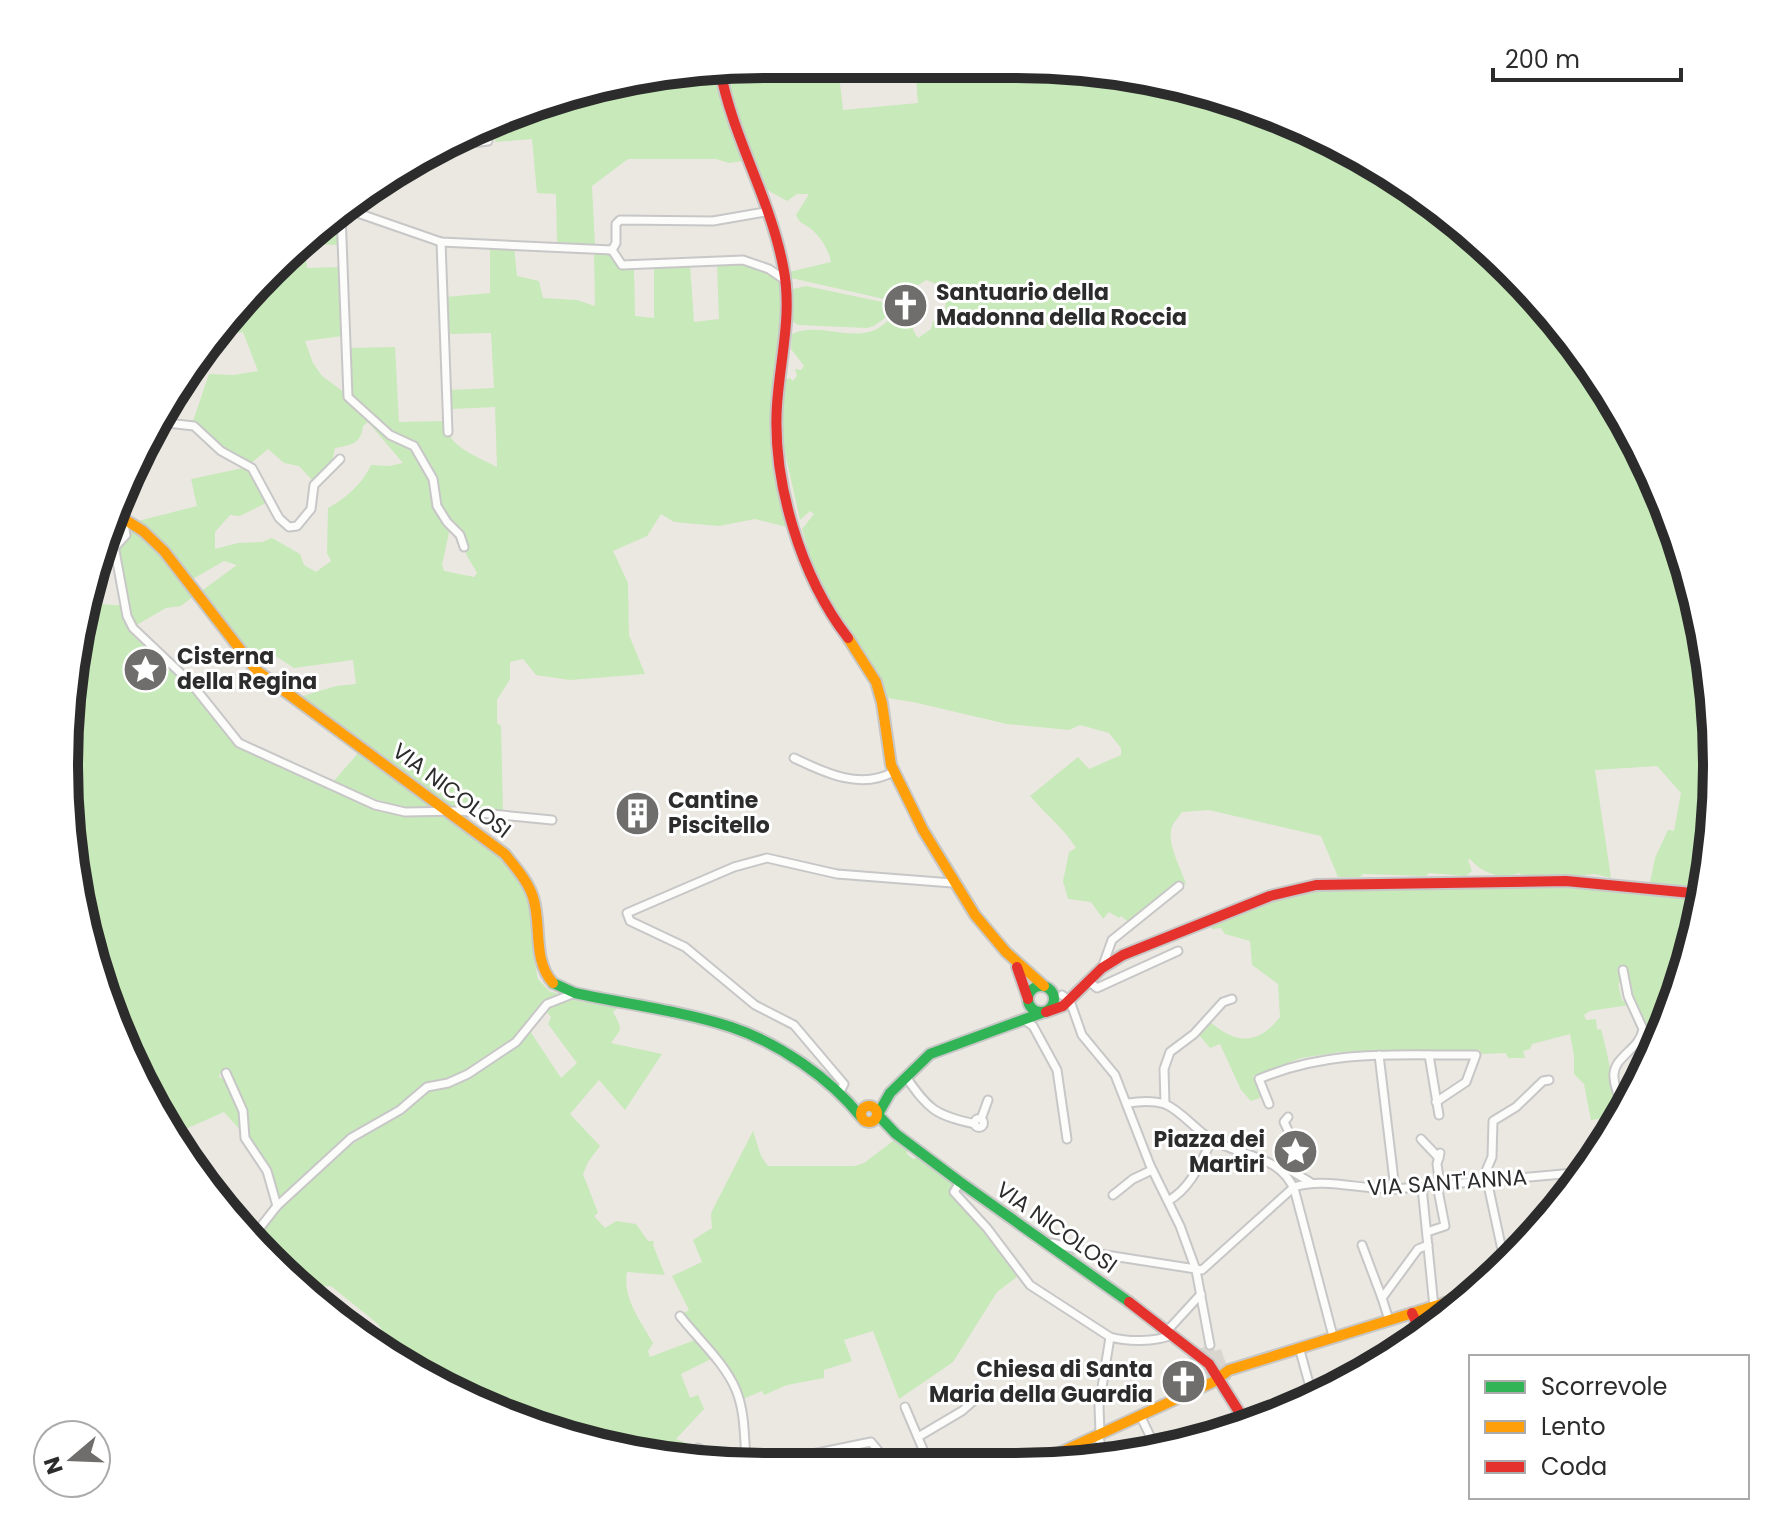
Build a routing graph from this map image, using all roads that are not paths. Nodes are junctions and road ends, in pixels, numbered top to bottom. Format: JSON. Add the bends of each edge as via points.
{"nodes":[{"id":1,"x":722,"y":79,"type":"edge"},
{"id":2,"x":488,"y":141,"type":"dead end"},
{"id":3,"x":475,"y":143,"type":"edge"},
{"id":4,"x":765,"y":212,"type":"junction"},
{"id":5,"x":357,"y":213,"type":"edge"},
{"id":6,"x":341,"y":225,"type":"edge"},
{"id":7,"x":441,"y":242,"type":"junction"},
{"id":8,"x":612,"y":250,"type":"junction"},
{"id":9,"x":785,"y":280,"type":"junction"},
{"id":10,"x":169,"y":423,"type":"edge"},
{"id":11,"x":448,"y":432,"type":"dead end"},
{"id":12,"x":340,"y":459,"type":"dead end"},
{"id":13,"x":124,"y":519,"type":"edge"},
{"id":14,"x":122,"y":524,"type":"edge"},
{"id":15,"x":464,"y":547,"type":"dead end"},
{"id":16,"x":794,"y":758,"type":"dead end"},
{"id":17,"x":893,"y":772,"type":"junction"},
{"id":18,"x":450,"y":812,"type":"junction"},
{"id":19,"x":552,"y":820,"type":"dead end"},
{"id":20,"x":952,"y":883,"type":"junction"},
{"id":21,"x":1179,"y":886,"type":"dead end"},
{"id":22,"x":1691,"y":893,"type":"edge"},
{"id":23,"x":1178,"y":951,"type":"dead end"},
{"id":24,"x":1012,"y":958,"type":"junction"},
{"id":25,"x":1102,"y":968,"type":"junction"},
{"id":26,"x":1623,"y":970,"type":"dead end"},
{"id":27,"x":1087,"y":981,"type":"junction"},
{"id":28,"x":1048,"y":988,"type":"junction"},
{"id":29,"x":575,"y":993,"type":"junction"},
{"id":30,"x":1066,"y":998,"type":"junction"},
{"id":31,"x":1232,"y":999,"type":"dead end"},
{"id":32,"x":1028,"y":1002,"type":"junction"},
{"id":33,"x":1044,"y":1012,"type":"junction"},
{"id":34,"x":1019,"y":1021,"type":"junction"},
{"id":35,"x":1039,"y":1036,"type":"junction"},
{"id":36,"x":1379,"y":1055,"type":"junction"},
{"id":37,"x":1429,"y":1055,"type":"junction"},
{"id":38,"x":226,"y":1073,"type":"dead end"},
{"id":39,"x":906,"y":1077,"type":"junction"},
{"id":40,"x":1549,"y":1080,"type":"dead end"},
{"id":41,"x":1619,"y":1094,"type":"edge"},
{"id":42,"x":841,"y":1095,"type":"junction"},
{"id":43,"x":988,"y":1100,"type":"dead end"},
{"id":44,"x":1436,"y":1102,"type":"junction"},
{"id":45,"x":1128,"y":1103,"type":"junction"},
{"id":46,"x":1165,"y":1104,"type":"junction"},
{"id":47,"x":1269,"y":1104,"type":"dead end"},
{"id":48,"x":871,"y":1114,"type":"junction"},
{"id":49,"x":1439,"y":1115,"type":"dead end"},
{"id":50,"x":1288,"y":1117,"type":"dead end"},
{"id":51,"x":1067,"y":1139,"type":"dead end"},
{"id":52,"x":1421,"y":1139,"type":"dead end"},
{"id":53,"x":1212,"y":1140,"type":"junction"},
{"id":54,"x":1274,"y":1165,"type":"junction"},
{"id":55,"x":1290,"y":1169,"type":"junction"},
{"id":56,"x":1152,"y":1170,"type":"junction"},
{"id":57,"x":1568,"y":1173,"type":"edge"},
{"id":58,"x":1487,"y":1180,"type":"junction"},
{"id":59,"x":960,"y":1182,"type":"junction"},
{"id":60,"x":1310,"y":1182,"type":"junction"},
{"id":61,"x":1439,"y":1185,"type":"junction"},
{"id":62,"x":1422,"y":1187,"type":"junction"},
{"id":63,"x":1395,"y":1189,"type":"junction"},
{"id":64,"x":1293,"y":1190,"type":"junction"},
{"id":65,"x":1113,"y":1195,"type":"dead end"},
{"id":66,"x":1168,"y":1201,"type":"junction"},
{"id":67,"x":277,"y":1206,"type":"junction"},
{"id":68,"x":259,"y":1229,"type":"edge"},
{"id":69,"x":1427,"y":1232,"type":"junction"},
{"id":70,"x":1047,"y":1242,"type":"junction"},
{"id":71,"x":1362,"y":1245,"type":"dead end"},
{"id":72,"x":1428,"y":1245,"type":"junction"},
{"id":73,"x":1079,"y":1250,"type":"junction"},
{"id":74,"x":1502,"y":1252,"type":"edge"},
{"id":75,"x":1093,"y":1253,"type":"junction"},
{"id":76,"x":1071,"y":1259,"type":"junction"},
{"id":77,"x":1087,"y":1270,"type":"junction"},
{"id":78,"x":1196,"y":1270,"type":"junction"},
{"id":79,"x":1201,"y":1294,"type":"junction"},
{"id":80,"x":1382,"y":1298,"type":"junction"},
{"id":81,"x":1442,"y":1304,"type":"edge"},
{"id":82,"x":1434,"y":1307,"type":"junction"},
{"id":83,"x":1414,"y":1312,"type":"junction"},
{"id":84,"x":680,"y":1316,"type":"dead end"},
{"id":85,"x":1389,"y":1320,"type":"junction"},
{"id":86,"x":1418,"y":1322,"type":"edge"},
{"id":87,"x":1170,"y":1333,"type":"junction"},
{"id":88,"x":1333,"y":1336,"type":"junction"},
{"id":89,"x":1110,"y":1337,"type":"junction"},
{"id":90,"x":1210,"y":1345,"type":"dead end"},
{"id":91,"x":1299,"y":1347,"type":"junction"},
{"id":92,"x":1209,"y":1364,"type":"junction"},
{"id":93,"x":1229,"y":1370,"type":"junction"},
{"id":94,"x":1220,"y":1382,"type":"junction"},
{"id":95,"x":1310,"y":1387,"type":"edge"},
{"id":96,"x":979,"y":1396,"type":"dead end"},
{"id":97,"x":905,"y":1407,"type":"dead end"},
{"id":98,"x":1140,"y":1415,"type":"junction"},
{"id":99,"x":1241,"y":1415,"type":"edge"},
{"id":100,"x":1099,"y":1433,"type":"junction"},
{"id":101,"x":918,"y":1437,"type":"junction"},
{"id":102,"x":1153,"y":1439,"type":"edge"},
{"id":103,"x":1102,"y":1447,"type":"edge"},
{"id":104,"x":1060,"y":1452,"type":"edge"},
{"id":105,"x":746,"y":1453,"type":"edge"},
{"id":106,"x":817,"y":1453,"type":"edge"},
{"id":107,"x":879,"y":1453,"type":"edge"},
{"id":108,"x":925,"y":1453,"type":"edge"}],
"edges":[{"from":1,"to":4,"type":"street"},
{"from":2,"to":3,"type":"street"},
{"from":4,"to":8,"type":"street","via":[[713,221],[620,220]]},
{"from":4,"to":9,"type":"street"},
{"from":5,"to":7,"type":"street"},
{"from":6,"to":15,"type":"street","via":[[348,397],[390,435],[414,446],[433,479],[437,506]]},
{"from":7,"to":8,"type":"street"},
{"from":7,"to":11,"type":"street"},
{"from":8,"to":9,"type":"street","via":[[622,265],[743,260]]},
{"from":9,"to":17,"type":"street","via":[[788,327],[776,419],[780,463],[814,585],[879,688]]},
{"from":10,"to":12,"type":"street","via":[[194,426],[221,451],[252,468],[289,527],[308,514],[312,488]]},
{"from":13,"to":18,"type":"street","name":"VIA NICOLOSI","via":[[164,551],[256,670]]},
{"from":14,"to":18,"type":"street","via":[[126,535],[115,551],[130,622],[191,683],[239,743],[375,805],[405,812]]},
{"from":16,"to":17,"type":"street","via":[[858,780],[873,781]]},
{"from":17,"to":20,"type":"street"},
{"from":18,"to":19,"type":"street"},
{"from":18,"to":29,"type":"street","name":"VIA NICOLOSI","via":[[505,854],[521,874],[536,906],[543,970],[552,982]]},
{"from":20,"to":24,"type":"street"},
{"from":20,"to":42,"type":"street","via":[[837,874],[767,858],[627,913],[630,921],[678,942],[755,1005],[799,1029],[842,1080]]},
{"from":21,"to":25,"type":"street","via":[[1112,940]]},
{"from":22,"to":25,"type":"street","via":[[1555,880],[1316,885],[1218,915]]},
{"from":23,"to":27,"type":"street","via":[[1097,988]]},
{"from":24,"to":28,"type":"street"},
{"from":24,"to":32,"type":"street"},
{"from":25,"to":27,"type":"street"},
{"from":26,"to":41,"type":"street","via":[[1643,1029],[1636,1046],[1617,1063],[1613,1074]]},
{"from":27,"to":30,"type":"street"},
{"from":28,"to":30,"type":"street"},
{"from":28,"to":32,"type":"street","via":[[1035,987]]},
{"from":28,"to":33,"type":"street","via":[[1053,1005]]},
{"from":29,"to":42,"type":"street","name":"VIA NICOLOSI","via":[[741,1030],[774,1046]]},
{"from":29,"to":67,"type":"street","via":[[547,1004],[516,1042],[468,1074],[427,1087],[400,1110],[351,1138]]},
{"from":30,"to":33,"type":"street","via":[[1063,1006]]},
{"from":30,"to":45,"type":"street","via":[[1082,1035],[1111,1068]]},
{"from":31,"to":46,"type":"street","via":[[1170,1052],[1164,1069]]},
{"from":32,"to":33,"type":"street"},
{"from":32,"to":34,"type":"street"},
{"from":33,"to":34,"type":"street"},
{"from":33,"to":35,"type":"street"},
{"from":34,"to":35,"type":"street"},
{"from":34,"to":39,"type":"street","via":[[936,1051]]},
{"from":35,"to":51,"type":"street","via":[[1061,1083]]},
{"from":36,"to":37,"type":"street"},
{"from":36,"to":47,"type":"street","via":[[1302,1063],[1259,1079]]},
{"from":36,"to":63,"type":"street"},
{"from":37,"to":44,"type":"street"},
{"from":37,"to":44,"type":"street","via":[[1476,1055],[1466,1082]]},
{"from":38,"to":67,"type":"street","via":[[243,1111],[245,1138],[267,1171]]},
{"from":39,"to":43,"type":"street","via":[[933,1111],[944,1116],[978,1122]]},
{"from":39,"to":48,"type":"street"},
{"from":40,"to":58,"type":"street","via":[[1493,1121]]},
{"from":42,"to":48,"type":"street","name":"VIA NICOLOSI"},
{"from":44,"to":49,"type":"street"},
{"from":45,"to":46,"type":"street"},
{"from":45,"to":56,"type":"street"},
{"from":46,"to":53,"type":"street"},
{"from":48,"to":59,"type":"street","name":"VIA NICOLOSI"},
{"from":50,"to":55,"type":"street","via":[[1284,1122],[1296,1151]]},
{"from":52,"to":61,"type":"street","via":[[1440,1155]]},
{"from":53,"to":54,"type":"street"},
{"from":53,"to":66,"type":"street","via":[[1195,1174]]},
{"from":54,"to":55,"type":"street"},
{"from":54,"to":64,"type":"street"},
{"from":55,"to":60,"type":"street"},
{"from":56,"to":65,"type":"street"},
{"from":56,"to":66,"type":"street"},
{"from":57,"to":58,"type":"street","name":"VIA SANT'ANNA"},
{"from":58,"to":61,"type":"street","name":"VIA SANT'ANNA"},
{"from":58,"to":74,"type":"street"},
{"from":59,"to":70,"type":"street","name":"VIA NICOLOSI"},
{"from":59,"to":89,"type":"street","via":[[954,1192],[1030,1285]]},
{"from":60,"to":63,"type":"street","name":"VIA SANT'ANNA"},
{"from":60,"to":64,"type":"street"},
{"from":61,"to":62,"type":"street","name":"VIA SANT'ANNA"},
{"from":61,"to":69,"type":"street","via":[[1445,1226]]},
{"from":62,"to":63,"type":"street","name":"VIA SANT'ANNA"},
{"from":62,"to":69,"type":"street"},
{"from":64,"to":78,"type":"street","via":[[1223,1253]]},
{"from":64,"to":88,"type":"street"},
{"from":66,"to":78,"type":"street"},
{"from":67,"to":68,"type":"street"},
{"from":69,"to":72,"type":"street"},
{"from":70,"to":73,"type":"street"},
{"from":70,"to":76,"type":"street","name":"VIA NICOLOSI"},
{"from":71,"to":80,"type":"street"},
{"from":72,"to":80,"type":"street","via":[[1418,1249]]},
{"from":72,"to":82,"type":"street"},
{"from":73,"to":75,"type":"street"},
{"from":73,"to":76,"type":"street"},
{"from":75,"to":77,"type":"street"},
{"from":75,"to":78,"type":"street"},
{"from":76,"to":77,"type":"street","name":"VIA NICOLOSI"},
{"from":77,"to":87,"type":"street","name":"VIA NICOLOSI"},
{"from":78,"to":79,"type":"street"},
{"from":79,"to":87,"type":"street"},
{"from":79,"to":90,"type":"street"},
{"from":80,"to":85,"type":"street"},
{"from":81,"to":82,"type":"street"},
{"from":82,"to":83,"type":"street"},
{"from":83,"to":85,"type":"street"},
{"from":83,"to":86,"type":"street"},
{"from":84,"to":105,"type":"street","via":[[736,1390]]},
{"from":85,"to":88,"type":"street"},
{"from":87,"to":89,"type":"street","via":[[1163,1339]]},
{"from":87,"to":92,"type":"street","name":"VIA NICOLOSI"},
{"from":88,"to":91,"type":"street"},
{"from":89,"to":100,"type":"street"},
{"from":91,"to":93,"type":"street"},
{"from":91,"to":95,"type":"street"},
{"from":92,"to":93,"type":"street"},
{"from":92,"to":94,"type":"street"},
{"from":93,"to":94,"type":"street"},
{"from":94,"to":98,"type":"street"},
{"from":94,"to":99,"type":"street"},
{"from":96,"to":101,"type":"street"},
{"from":97,"to":101,"type":"street"},
{"from":98,"to":100,"type":"street"},
{"from":98,"to":102,"type":"street"},
{"from":100,"to":103,"type":"street"},
{"from":100,"to":104,"type":"street"},
{"from":101,"to":108,"type":"street"},
{"from":106,"to":107,"type":"street","via":[[871,1442]]}]}
